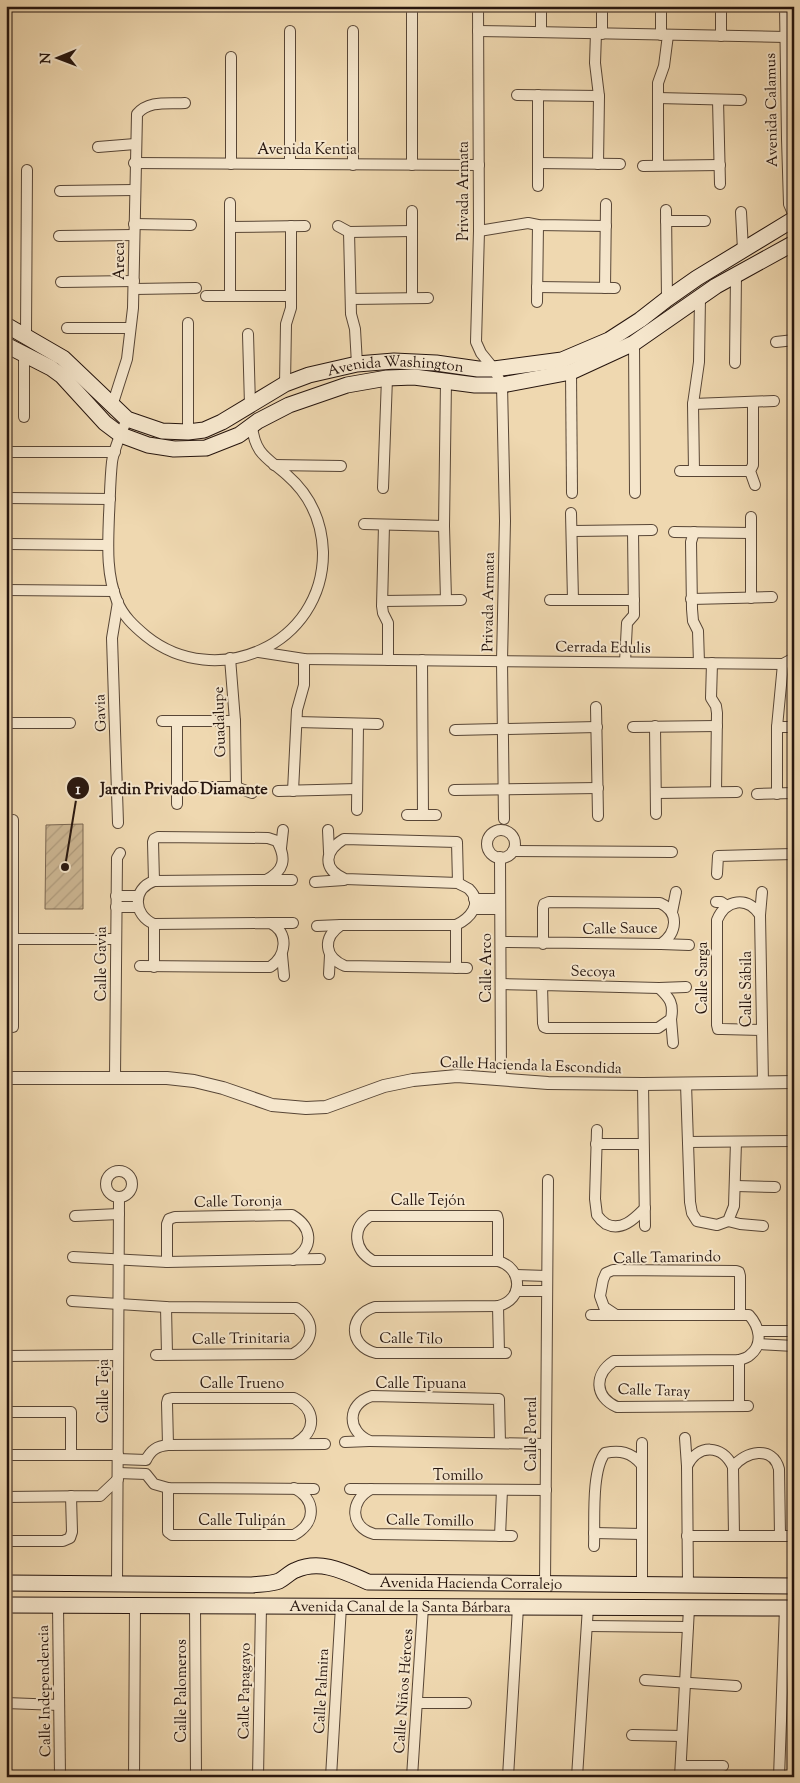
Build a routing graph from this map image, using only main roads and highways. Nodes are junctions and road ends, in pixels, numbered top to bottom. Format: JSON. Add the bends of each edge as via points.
{"nodes":[{"id":1,"x":794,"y":219,"type":"edge"},
{"id":2,"x":794,"y":243,"type":"edge"},
{"id":3,"x":6,"y":325,"type":"edge"},
{"id":4,"x":6,"y":345,"type":"edge"},
{"id":5,"x":6,"y":1583,"type":"edge"},
{"id":6,"x":794,"y":1586,"type":"edge"},
{"id":7,"x":6,"y":1604,"type":"edge"},
{"id":8,"x":790,"y":1608,"type":"edge"}],
"edges":[{"from":1,"to":3,"type":"main road","name":"Avenida Washington","via":[[697,278],[609,340],[562,360],[494,370],[428,362],[357,364],[285,384],[204,430],[162,431],[127,419],[63,358]]},
{"from":2,"to":4,"type":"main road","name":"Avenida Washington","via":[[736,274],[634,343],[571,372],[502,385],[414,378],[387,378],[347,385],[289,405],[239,435],[206,448],[174,449],[148,445],[121,435],[104,423],[62,376]]},
{"from":5,"to":6,"type":"main road","name":"Avenida Hacienda Corralejo","via":[[252,1585],[279,1581],[294,1570],[309,1566],[325,1566],[368,1582]]},
{"from":7,"to":8,"type":"main road","name":"Avenida Canal de la Santa Bárbara"}]}
